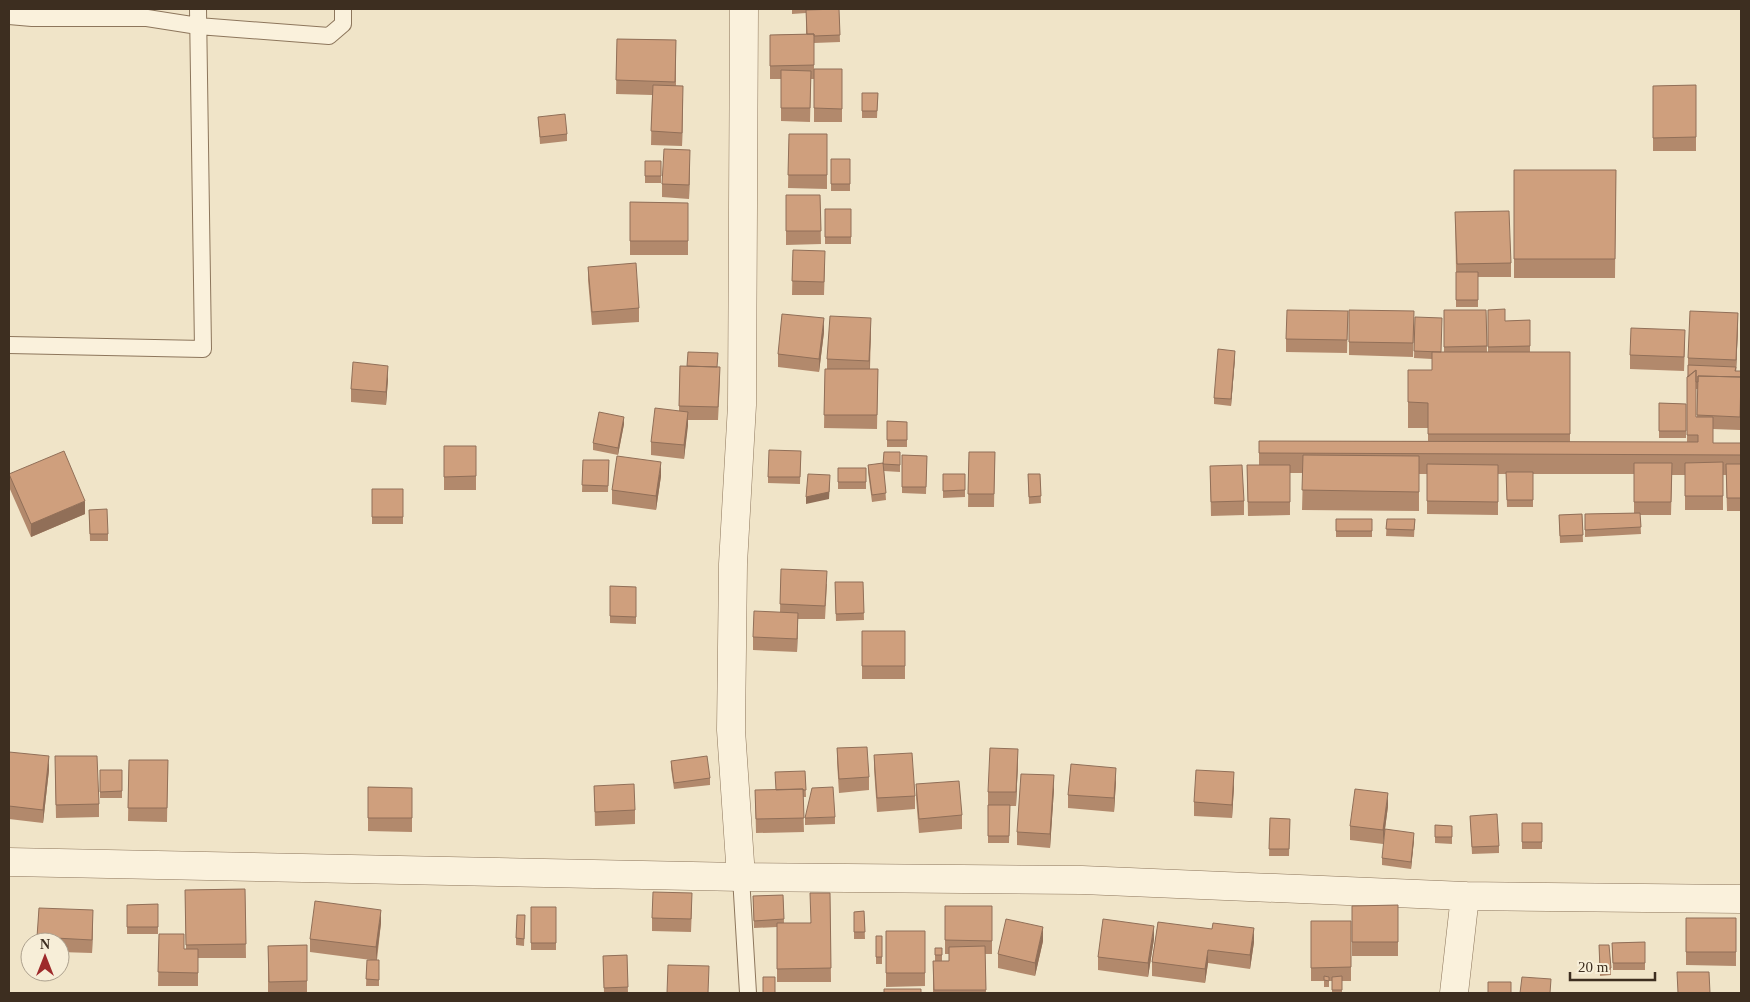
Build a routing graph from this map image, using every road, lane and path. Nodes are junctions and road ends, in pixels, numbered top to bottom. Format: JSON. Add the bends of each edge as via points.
{"nodes":[{"id":1,"x":198,"y":9,"type":"edge"},
{"id":2,"x":343,"y":9,"type":"edge"},
{"id":3,"x":744,"y":9,"type":"edge"},
{"id":4,"x":9,"y":16,"type":"edge"},
{"id":5,"x":198,"y":26,"type":"junction"},
{"id":6,"x":9,"y":345,"type":"edge"},
{"id":7,"x":9,"y":862,"type":"edge"},
{"id":8,"x":741,"y":877,"type":"junction"},
{"id":9,"x":1465,"y":896,"type":"junction"},
{"id":10,"x":1741,"y":899,"type":"edge"},
{"id":11,"x":748,"y":993,"type":"edge"},
{"id":12,"x":1454,"y":993,"type":"edge"}],
"edges":[{"from":1,"to":5,"type":"lane"},
{"from":2,"to":5,"type":"lane","via":[[343,24],[329,36]]},
{"from":3,"to":8,"type":"street","via":[[742,405],[733,564],[731,730]]},
{"from":4,"to":5,"type":"lane","via":[[147,18]]},
{"from":5,"to":6,"type":"lane","via":[[203,348]]},
{"from":7,"to":8,"type":"street"},
{"from":8,"to":9,"type":"street","via":[[1082,880]]},
{"from":8,"to":11,"type":"lane"},
{"from":9,"to":10,"type":"street"},
{"from":9,"to":12,"type":"street"}]}
